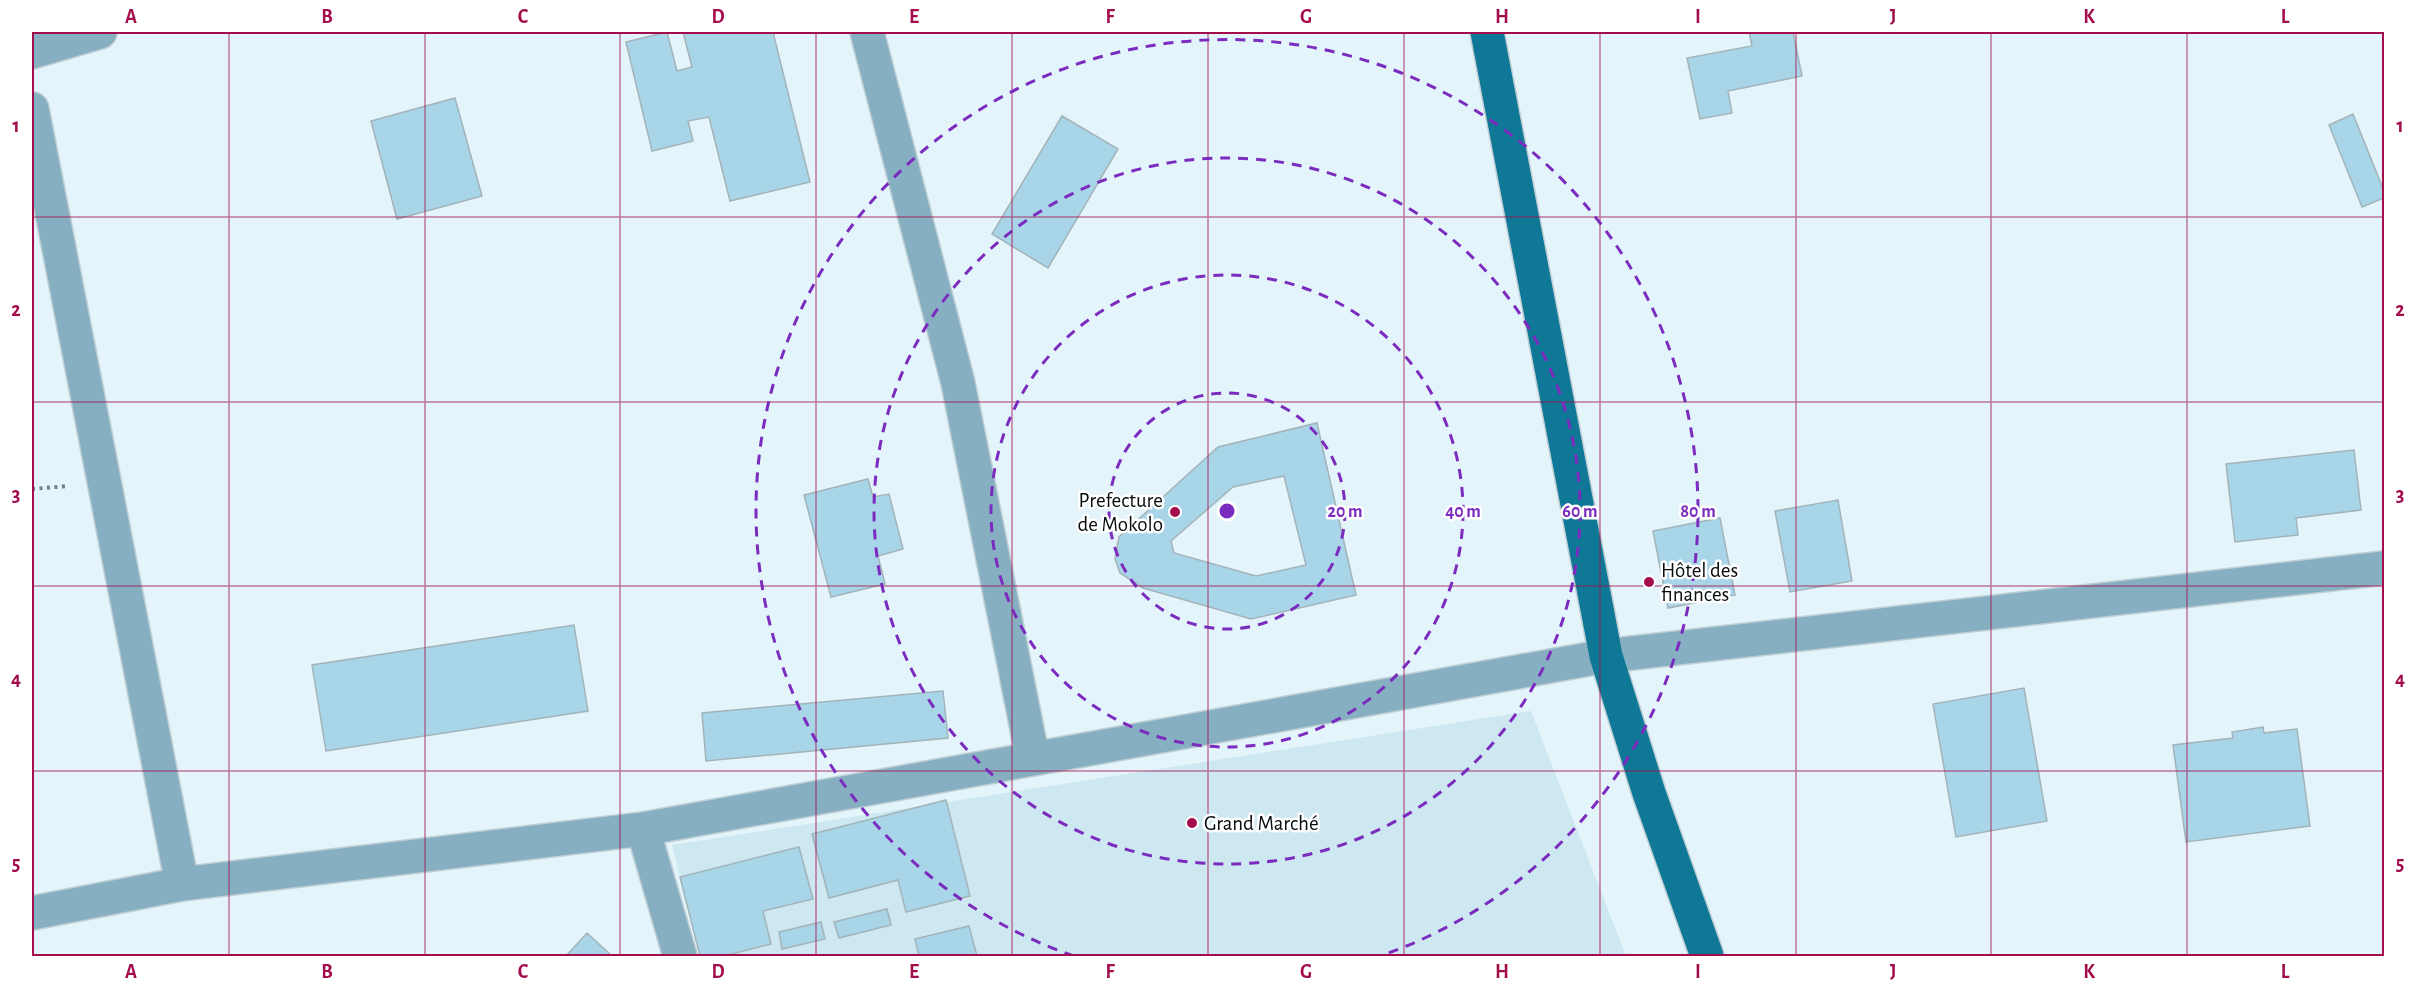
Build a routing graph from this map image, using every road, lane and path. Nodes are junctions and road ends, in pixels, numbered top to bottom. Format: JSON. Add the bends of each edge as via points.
{"nodes":[{"id":1,"x":100,"y":32,"type":"edge"},
{"id":2,"x":867,"y":32,"type":"edge"},
{"id":3,"x":1487,"y":32,"type":"edge"},
{"id":4,"x":32,"y":52,"type":"edge"},
{"id":5,"x":32,"y":109,"type":"edge"},
{"id":6,"x":2385,"y":567,"type":"edge"},
{"id":7,"x":1606,"y":656,"type":"junction"},
{"id":8,"x":1033,"y":759,"type":"junction"},
{"id":9,"x":643,"y":830,"type":"junction"},
{"id":10,"x":182,"y":884,"type":"junction"},
{"id":11,"x":32,"y":913,"type":"edge"},
{"id":12,"x":680,"y":957,"type":"edge"},
{"id":13,"x":1707,"y":957,"type":"edge"}],
"edges":[{"from":1,"to":4,"type":"street"},
{"from":2,"to":8,"type":"street","via":[[958,383]]},
{"from":3,"to":7,"type":"main road"},
{"from":5,"to":10,"type":"street"},
{"from":6,"to":7,"type":"street"},
{"from":7,"to":8,"type":"street"},
{"from":7,"to":13,"type":"main road"},
{"from":8,"to":9,"type":"street"},
{"from":9,"to":10,"type":"street"},
{"from":9,"to":12,"type":"street"},
{"from":10,"to":11,"type":"street"}]}
